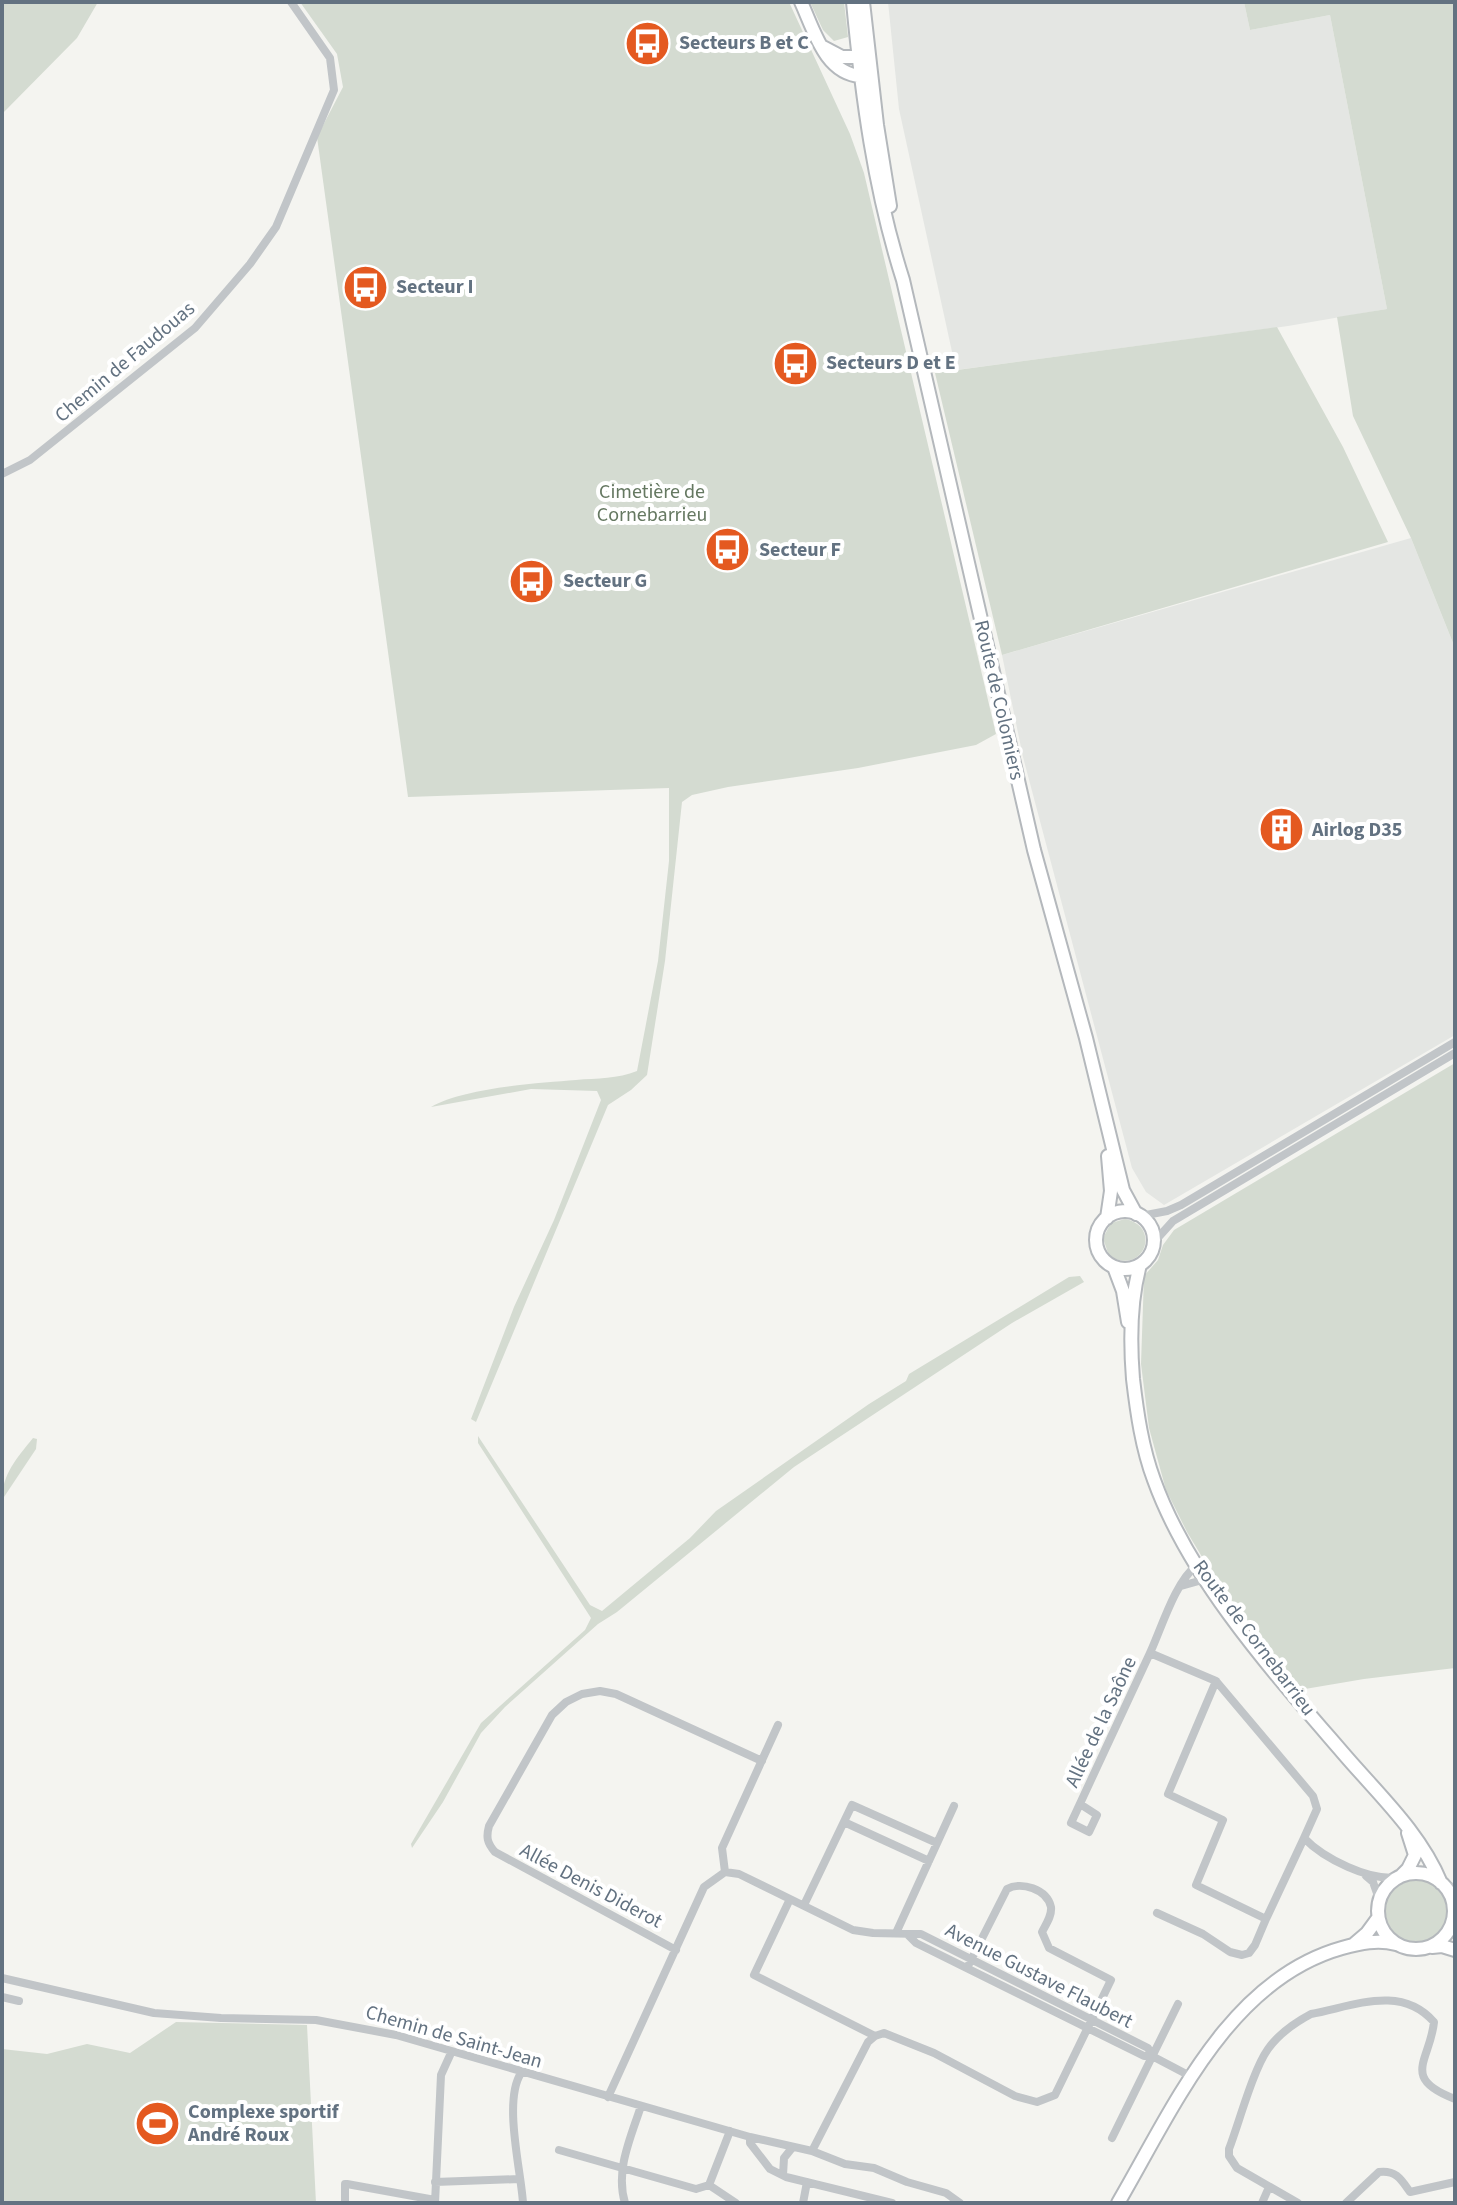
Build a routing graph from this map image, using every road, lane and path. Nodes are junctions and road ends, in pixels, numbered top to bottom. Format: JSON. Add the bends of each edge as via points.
{"nodes":[{"id":1,"x":291,"y":2,"type":"edge"},
{"id":2,"x":801,"y":2,"type":"edge"},
{"id":3,"x":853,"y":2,"type":"edge"},
{"id":4,"x":863,"y":2,"type":"edge"},
{"id":5,"x":823,"y":47,"type":"junction"},
{"id":6,"x":863,"y":68,"type":"junction"},
{"id":7,"x":2,"y":474,"type":"edge"},
{"id":8,"x":1455,"y":1042,"type":"edge"},
{"id":9,"x":1455,"y":1053,"type":"edge"},
{"id":10,"x":1106,"y":1117,"type":"junction"},
{"id":11,"x":1138,"y":1215,"type":"junction"},
{"id":12,"x":1107,"y":1218,"type":"junction"},
{"id":13,"x":1154,"y":1242,"type":"junction"},
{"id":14,"x":1140,"y":1265,"type":"junction"},
{"id":15,"x":1114,"y":1267,"type":"junction"},
{"id":16,"x":1131,"y":1341,"type":"junction"},
{"id":17,"x":1197,"y":1565,"type":"junction"},
{"id":18,"x":1206,"y":1579,"type":"junction"},
{"id":19,"x":1181,"y":1586,"type":"junction"},
{"id":20,"x":1150,"y":1653,"type":"junction"},
{"id":21,"x":1216,"y":1681,"type":"junction"},
{"id":22,"x":778,"y":1725,"type":"dead end"},
{"id":23,"x":762,"y":1761,"type":"junction"},
{"id":24,"x":1080,"y":1804,"type":"dead end"},
{"id":25,"x":954,"y":1806,"type":"dead end"},
{"id":26,"x":1401,"y":1820,"type":"junction"},
{"id":27,"x":844,"y":1822,"type":"junction"},
{"id":28,"x":1304,"y":1838,"type":"junction"},
{"id":29,"x":937,"y":1843,"type":"junction"},
{"id":30,"x":929,"y":1861,"type":"junction"},
{"id":31,"x":1359,"y":1871,"type":"junction"},
{"id":32,"x":725,"y":1872,"type":"junction"},
{"id":33,"x":1400,"y":1877,"type":"junction"},
{"id":34,"x":1446,"y":1885,"type":"edge"},
{"id":35,"x":790,"y":1899,"type":"junction"},
{"id":36,"x":1379,"y":1899,"type":"junction"},
{"id":37,"x":804,"y":1905,"type":"junction"},
{"id":38,"x":1157,"y":1913,"type":"dead end"},
{"id":39,"x":1378,"y":1918,"type":"junction"},
{"id":40,"x":1454,"y":1918,"type":"edge"},
{"id":41,"x":1266,"y":1919,"type":"junction"},
{"id":42,"x":896,"y":1933,"type":"junction"},
{"id":43,"x":1396,"y":1944,"type":"junction"},
{"id":44,"x":1353,"y":1945,"type":"junction"},
{"id":45,"x":1425,"y":1948,"type":"junction"},
{"id":46,"x":676,"y":1950,"type":"junction"},
{"id":47,"x":1455,"y":1950,"type":"edge"},
{"id":48,"x":969,"y":1964,"type":"junction"},
{"id":49,"x":3,"y":1978,"type":"edge"},
{"id":50,"x":2,"y":1990,"type":"edge"},
{"id":51,"x":2,"y":1997,"type":"edge"},
{"id":52,"x":19,"y":2001,"type":"dead end"},
{"id":53,"x":1178,"y":2004,"type":"dead end"},
{"id":54,"x":1089,"y":2024,"type":"junction"},
{"id":55,"x":875,"y":2036,"type":"junction"},
{"id":56,"x":451,"y":2053,"type":"junction"},
{"id":57,"x":1152,"y":2056,"type":"junction"},
{"id":58,"x":521,"y":2073,"type":"junction"},
{"id":59,"x":1192,"y":2077,"type":"junction"},
{"id":60,"x":608,"y":2097,"type":"junction"},
{"id":61,"x":1455,"y":2099,"type":"edge"},
{"id":62,"x":641,"y":2106,"type":"junction"},
{"id":63,"x":730,"y":2131,"type":"junction"},
{"id":64,"x":750,"y":2137,"type":"junction"},
{"id":65,"x":1112,"y":2138,"type":"dead end"},
{"id":66,"x":792,"y":2148,"type":"junction"},
{"id":67,"x":559,"y":2150,"type":"dead end"},
{"id":68,"x":812,"y":2151,"type":"junction"},
{"id":69,"x":622,"y":2168,"type":"junction"},
{"id":70,"x":783,"y":2175,"type":"junction"},
{"id":71,"x":519,"y":2179,"type":"junction"},
{"id":72,"x":435,"y":2182,"type":"junction"},
{"id":73,"x":807,"y":2182,"type":"junction"},
{"id":74,"x":1455,"y":2182,"type":"edge"},
{"id":75,"x":709,"y":2185,"type":"junction"},
{"id":76,"x":1269,"y":2187,"type":"junction"},
{"id":77,"x":377,"y":2190,"type":"junction"},
{"id":78,"x":1410,"y":2192,"type":"junction"},
{"id":79,"x":435,"y":2202,"type":"edge"},
{"id":80,"x":345,"y":2203,"type":"edge"},
{"id":81,"x":375,"y":2203,"type":"edge"},
{"id":82,"x":523,"y":2203,"type":"edge"},
{"id":83,"x":625,"y":2203,"type":"edge"},
{"id":84,"x":736,"y":2203,"type":"edge"},
{"id":85,"x":803,"y":2203,"type":"edge"},
{"id":86,"x":892,"y":2203,"type":"edge"},
{"id":87,"x":960,"y":2203,"type":"edge"},
{"id":88,"x":1118,"y":2203,"type":"edge"},
{"id":89,"x":1262,"y":2203,"type":"edge"},
{"id":90,"x":1298,"y":2203,"type":"edge"},
{"id":91,"x":1346,"y":2203,"type":"edge"},
{"id":92,"x":1413,"y":2203,"type":"edge"}],
"edges":[{"from":1,"to":7,"type":"street","name":"Chemin de Faudouas","via":[[330,58],[334,90],[276,227],[195,328],[30,460]]},
{"from":2,"to":5,"type":"main road"},
{"from":3,"to":6,"type":"main road"},
{"from":4,"to":6,"type":"main road"},
{"from":5,"to":6,"type":"main road"},
{"from":5,"to":6,"type":"main road","via":[[837,69]]},
{"from":6,"to":10,"type":"main road","name":"Route de Colomiers","via":[[866,124],[878,187],[1031,839]]},
{"from":8,"to":11,"type":"street","via":[[1181,1205]]},
{"from":9,"to":13,"type":"street","via":[[1173,1221]]},
{"from":10,"to":11,"type":"main road","name":"Route de Colomiers","via":[[1123,1190]]},
{"from":10,"to":12,"type":"main road","name":"Route de Colomiers","via":[[1111,1191]]},
{"from":11,"to":12,"type":"main road","via":[[1116,1213]]},
{"from":11,"to":13,"type":"main road","via":[[1149,1225]]},
{"from":12,"to":15,"type":"main road","via":[[1096,1234],[1096,1245]]},
{"from":13,"to":14,"type":"main road"},
{"from":14,"to":15,"type":"main road"},
{"from":14,"to":16,"type":"main road","name":"Route de Cornebarrieu"},
{"from":15,"to":16,"type":"main road","name":"Route de Cornebarrieu"},
{"from":16,"to":17,"type":"main road","name":"Route de Cornebarrieu","via":[[1146,1458],[1163,1503]]},
{"from":17,"to":18,"type":"main road","name":"Route de Cornebarrieu"},
{"from":17,"to":19,"type":"street","name":"Allée de la Saône"},
{"from":18,"to":19,"type":"street"},
{"from":18,"to":26,"type":"main road","name":"Route de Cornebarrieu","via":[[1286,1686]]},
{"from":19,"to":20,"type":"street","name":"Allée de la Saône"},
{"from":20,"to":21,"type":"street","name":"Allée de la Saône"},
{"from":20,"to":24,"type":"street","name":"Allée de la Saône"},
{"from":21,"to":28,"type":"street","name":"Allée de la Saône","via":[[1313,1796],[1317,1809]]},
{"from":21,"to":41,"type":"street","via":[[1168,1794],[1223,1820],[1196,1885]]},
{"from":22,"to":23,"type":"street"},
{"from":23,"to":32,"type":"street","via":[[722,1848]]},
{"from":23,"to":46,"type":"street","name":"Allée Denis Diderot","via":[[632,1699],[600,1691],[582,1694],[552,1715],[489,1826],[488,1844],[495,1852]]},
{"from":25,"to":29,"type":"street"},
{"from":26,"to":33,"type":"main road","name":"Route de Cornebarrieu","via":[[1415,1855]]},
{"from":26,"to":34,"type":"main road","name":"Route de Cornebarrieu"},
{"from":27,"to":29,"type":"street","via":[[852,1805]]},
{"from":27,"to":30,"type":"street"},
{"from":27,"to":37,"type":"street"},
{"from":28,"to":31,"type":"street","via":[[1315,1850]]},
{"from":28,"to":41,"type":"street","name":"Allée de la Saône"},
{"from":29,"to":30,"type":"street"},
{"from":30,"to":42,"type":"street"},
{"from":31,"to":33,"type":"street","via":[[1385,1879]]},
{"from":31,"to":36,"type":"street","via":[[1373,1882]]},
{"from":32,"to":35,"type":"street","name":"Avenue Gustave Flaubert"},
{"from":32,"to":46,"type":"street","via":[[704,1887]]},
{"from":33,"to":34,"type":"main road","via":[[1419,1873]]},
{"from":33,"to":36,"type":"main road"},
{"from":34,"to":40,"type":"main road"},
{"from":35,"to":37,"type":"street","name":"Avenue Gustave Flaubert"},
{"from":35,"to":55,"type":"street","via":[[754,1975]]},
{"from":36,"to":39,"type":"main road"},
{"from":37,"to":42,"type":"street","name":"Avenue Gustave Flaubert","via":[[853,1930]]},
{"from":38,"to":41,"type":"street","name":"Allée de la Saône","via":[[1242,1955],[1255,1945]]},
{"from":39,"to":43,"type":"main road"},
{"from":39,"to":44,"type":"main road"},
{"from":40,"to":45,"type":"main road","via":[[1443,1938]]},
{"from":42,"to":48,"type":"street","name":"Avenue Gustave Flaubert"},
{"from":43,"to":44,"type":"main road"},
{"from":43,"to":45,"type":"main road"},
{"from":44,"to":59,"type":"main road","via":[[1301,1964],[1257,1994]]},
{"from":45,"to":47,"type":"main road"},
{"from":46,"to":60,"type":"street"},
{"from":48,"to":54,"type":"street","name":"Avenue Gustave Flaubert"},
{"from":48,"to":54,"type":"street","via":[[1007,1889],[1024,1884],[1051,1905],[1042,1932],[1049,1948],[1111,1980]]},
{"from":49,"to":50,"type":"street"},
{"from":49,"to":56,"type":"street","name":"Chemin de Saint-Jean","via":[[154,2013],[350,2025]]},
{"from":51,"to":52,"type":"street"},
{"from":53,"to":57,"type":"street"},
{"from":54,"to":55,"type":"street","via":[[1055,2095],[1037,2102],[1015,2096],[934,2053],[884,2033]]},
{"from":54,"to":57,"type":"street","name":"Avenue Gustave Flaubert"},
{"from":55,"to":68,"type":"street"},
{"from":56,"to":58,"type":"street","name":"Chemin de Saint-Jean"},
{"from":56,"to":72,"type":"street","via":[[441,2075]]},
{"from":57,"to":59,"type":"street","name":"Avenue Gustave Flaubert"},
{"from":57,"to":65,"type":"street"},
{"from":58,"to":60,"type":"street","name":"Chemin de Saint-Jean"},
{"from":58,"to":71,"type":"street","via":[[514,2089]]},
{"from":59,"to":88,"type":"main road"},
{"from":60,"to":62,"type":"street","name":"Chemin de Saint-Jean"},
{"from":61,"to":76,"type":"street","via":[[1434,2089],[1423,2074],[1434,2022],[1423,2010],[1408,2002],[1384,2000],[1311,2014],[1268,2048],[1229,2149],[1237,2168]]},
{"from":62,"to":63,"type":"street","name":"Chemin de Saint-Jean"},
{"from":62,"to":69,"type":"street"},
{"from":63,"to":64,"type":"street","name":"Chemin de Saint-Jean"},
{"from":63,"to":75,"type":"street"},
{"from":64,"to":66,"type":"street","name":"Chemin de Saint-Jean"},
{"from":64,"to":70,"type":"street","via":[[770,2169]]},
{"from":66,"to":68,"type":"street","name":"Chemin de Saint-Jean"},
{"from":66,"to":70,"type":"street","via":[[784,2158]]},
{"from":67,"to":69,"type":"street"},
{"from":68,"to":87,"type":"street","name":"Chemin de Saint-Jean","via":[[946,2193]]},
{"from":69,"to":75,"type":"street","via":[[696,2189]]},
{"from":69,"to":83,"type":"street"},
{"from":70,"to":73,"type":"street"},
{"from":71,"to":72,"type":"street"},
{"from":71,"to":82,"type":"street"},
{"from":72,"to":79,"type":"street"},
{"from":73,"to":85,"type":"street"},
{"from":73,"to":86,"type":"street"},
{"from":74,"to":78,"type":"street"},
{"from":75,"to":84,"type":"street"},
{"from":76,"to":89,"type":"street"},
{"from":76,"to":90,"type":"street"},
{"from":77,"to":79,"type":"street"},
{"from":77,"to":80,"type":"street","via":[[345,2184]]},
{"from":77,"to":81,"type":"street"},
{"from":78,"to":91,"type":"street","via":[[1393,2172],[1379,2172]]},
{"from":78,"to":92,"type":"street"}]}
